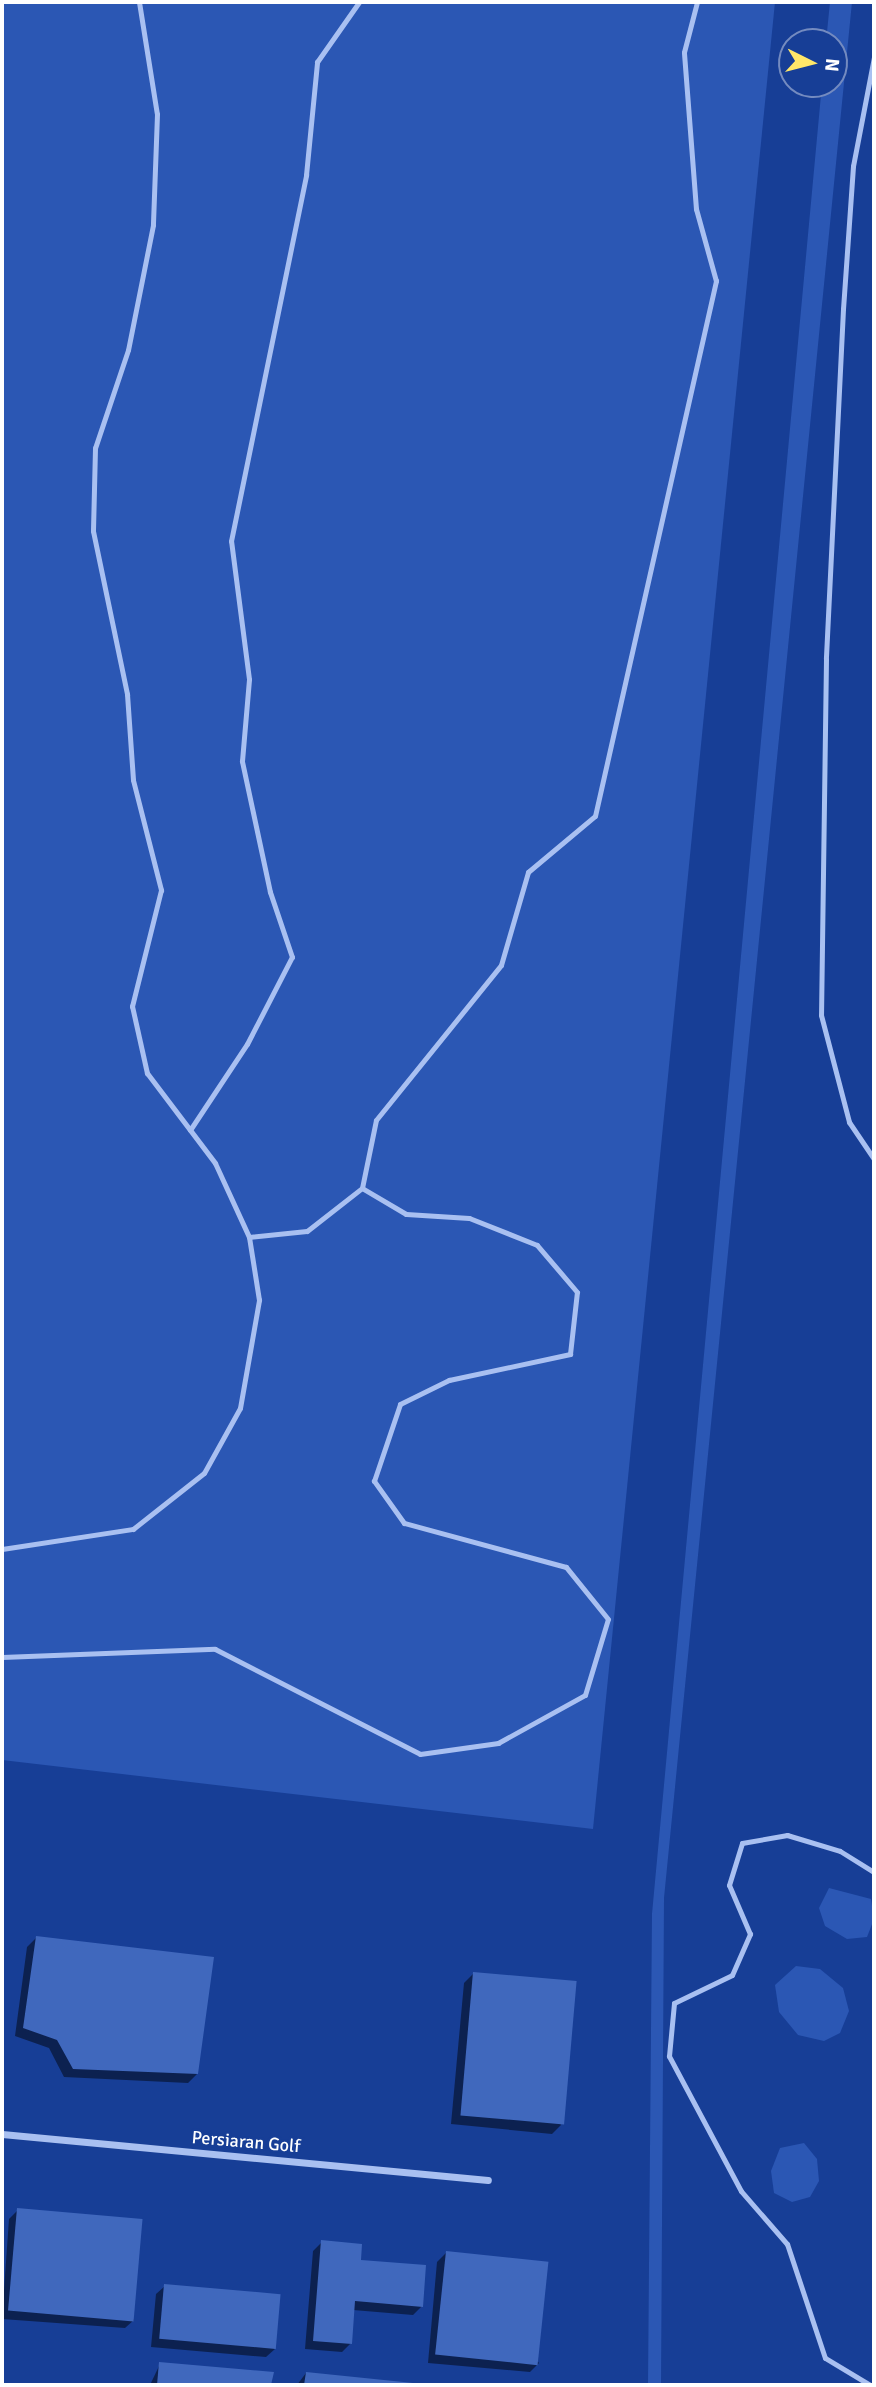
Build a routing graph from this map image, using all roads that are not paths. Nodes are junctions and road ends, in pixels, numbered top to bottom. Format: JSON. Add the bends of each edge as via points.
{"nodes":[{"id":1,"x":139,"y":2,"type":"edge"},
{"id":2,"x":359,"y":2,"type":"edge"},
{"id":3,"x":697,"y":2,"type":"edge"},
{"id":4,"x":874,"y":57,"type":"edge"},
{"id":5,"x":190,"y":1130,"type":"junction"},
{"id":6,"x":874,"y":1159,"type":"edge"},
{"id":7,"x":362,"y":1188,"type":"junction"},
{"id":8,"x":249,"y":1237,"type":"junction"},
{"id":9,"x":2,"y":1549,"type":"edge"},
{"id":10,"x":2,"y":1657,"type":"edge"},
{"id":11,"x":874,"y":1872,"type":"edge"},
{"id":12,"x":2,"y":2134,"type":"edge"},
{"id":13,"x":488,"y":2180,"type":"dead end"},
{"id":14,"x":870,"y":2385,"type":"edge"}],
"edges":[{"from":1,"to":5,"type":"lane","via":[[157,114],[153,225],[128,350],[95,448],[93,531],[127,694],[133,780],[161,890],[132,1006],[147,1073]]},
{"from":2,"to":5,"type":"lane","via":[[317,62],[306,175],[231,541],[249,679],[242,761],[270,892],[292,957],[247,1044]]},
{"from":3,"to":7,"type":"lane","via":[[685,65],[696,209],[716,281],[595,816],[528,872],[501,965],[376,1119]]},
{"from":4,"to":6,"type":"lane","via":[[853,166],[843,309],[826,659],[821,1015],[849,1122]]},
{"from":5,"to":8,"type":"lane","via":[[215,1163]]},
{"from":7,"to":8,"type":"lane","via":[[307,1230]]},
{"from":7,"to":10,"type":"lane","via":[[406,1214],[469,1218],[537,1245],[577,1292],[570,1354],[449,1380],[400,1404],[374,1481],[404,1523],[566,1567],[608,1619],[585,1695],[498,1743],[420,1754],[215,1649]]},
{"from":8,"to":9,"type":"lane","via":[[259,1300],[240,1408],[204,1473],[133,1529]]},
{"from":11,"to":14,"type":"lane","via":[[840,1851],[787,1835],[742,1843],[729,1885],[750,1934],[732,1975],[674,2003],[669,2056],[741,2191],[788,2244],[825,2358]]},
{"from":12,"to":13,"type":"street","name":"Persiaran Golf"}]}
